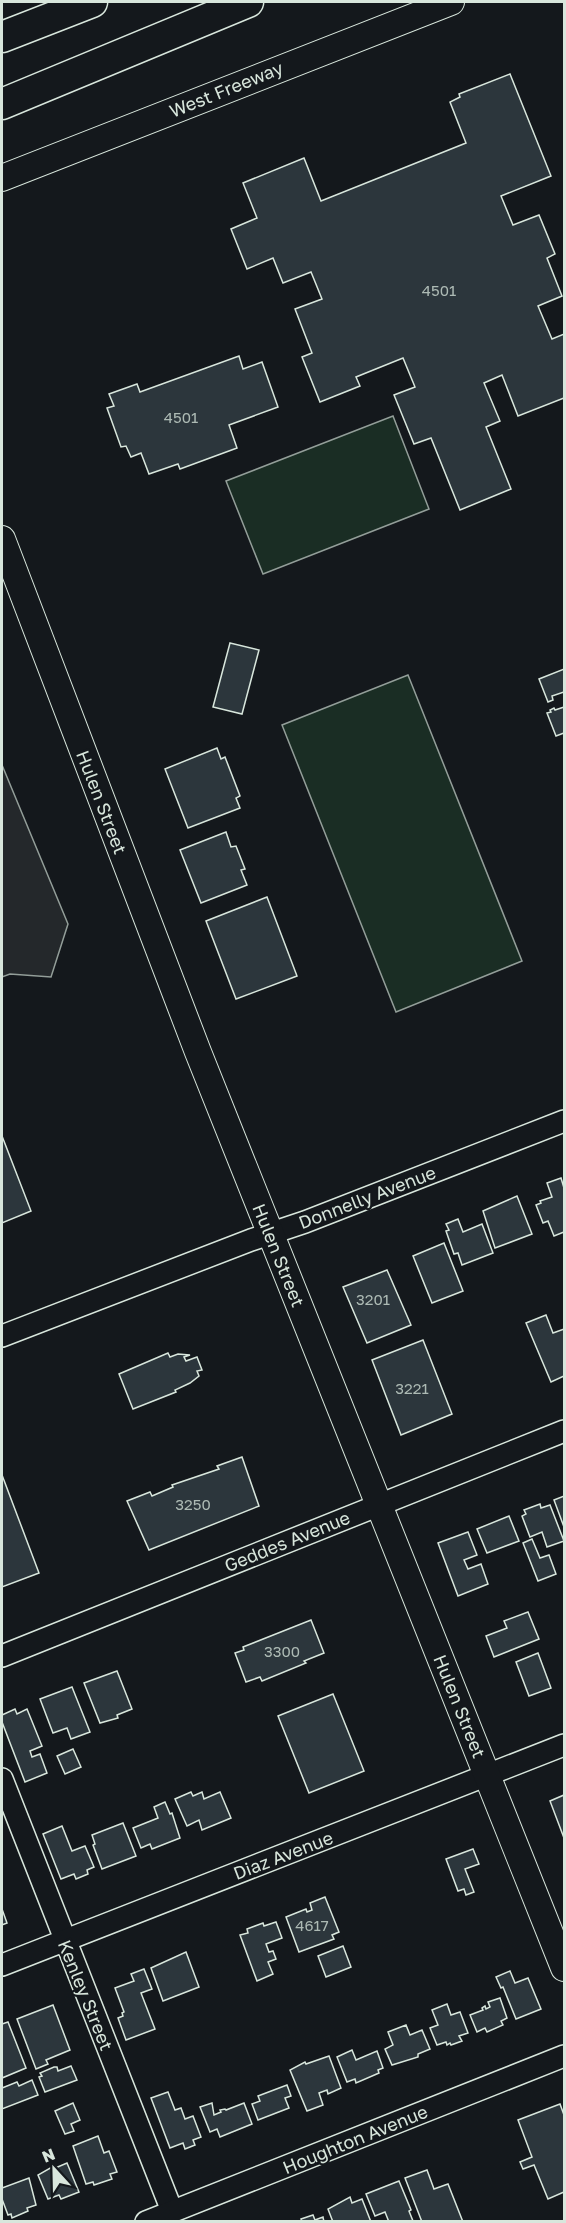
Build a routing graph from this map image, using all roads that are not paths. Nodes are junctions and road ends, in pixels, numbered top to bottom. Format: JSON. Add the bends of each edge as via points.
{"nodes":[{"id":1,"x":92,"y":2,"type":"edge"},
{"id":2,"x":248,"y":2,"type":"edge"},
{"id":3,"x":451,"y":2,"type":"edge"},
{"id":4,"x":2,"y":38,"type":"edge"},
{"id":5,"x":2,"y":104,"type":"edge"},
{"id":6,"x":2,"y":178,"type":"edge"},
{"id":7,"x":2,"y":539,"type":"edge"},
{"id":8,"x":564,"y":1121,"type":"edge"},
{"id":9,"x":270,"y":1233,"type":"junction"},
{"id":10,"x":2,"y":1336,"type":"edge"},
{"id":11,"x":564,"y":1431,"type":"edge"},
{"id":12,"x":379,"y":1504,"type":"junction"},
{"id":13,"x":6,"y":1654,"type":"edge"},
{"id":14,"x":564,"y":1745,"type":"edge"},
{"id":15,"x":487,"y":1775,"type":"junction"},
{"id":16,"x":2,"y":1779,"type":"edge"},
{"id":17,"x":64,"y":1941,"type":"junction"},
{"id":18,"x":2,"y":1965,"type":"edge"},
{"id":19,"x":564,"y":1968,"type":"edge"},
{"id":20,"x":564,"y":2056,"type":"edge"},
{"id":21,"x":172,"y":2211,"type":"junction"},
{"id":22,"x":146,"y":2222,"type":"edge"}],
"edges":[{"from":1,"to":4,"type":"highway"},
{"from":2,"to":5,"type":"highway"},
{"from":3,"to":6,"type":"main road","name":"West Freeway"},
{"from":7,"to":9,"type":"main road","name":"Hulen Street"},
{"from":8,"to":9,"type":"street","name":"Donnelly Avenue"},
{"from":9,"to":10,"type":"street","name":"Donnelly Avenue"},
{"from":9,"to":12,"type":"main road","name":"Hulen Street"},
{"from":11,"to":12,"type":"street","name":"Geddes Avenue"},
{"from":12,"to":13,"type":"street","name":"Geddes Avenue"},
{"from":12,"to":15,"type":"main road","name":"Hulen Street"},
{"from":14,"to":15,"type":"street","name":"Diaz Avenue"},
{"from":15,"to":17,"type":"street","name":"Diaz Avenue"},
{"from":15,"to":19,"type":"main road","name":"Hulen Street"},
{"from":16,"to":17,"type":"street","name":"Kenley Street"},
{"from":17,"to":18,"type":"street","name":"Diaz Avenue"},
{"from":17,"to":21,"type":"street","name":"Kenley Street"},
{"from":20,"to":21,"type":"street","name":"Houghton Avenue"},
{"from":21,"to":22,"type":"street","name":"Houghton Avenue"}]}
